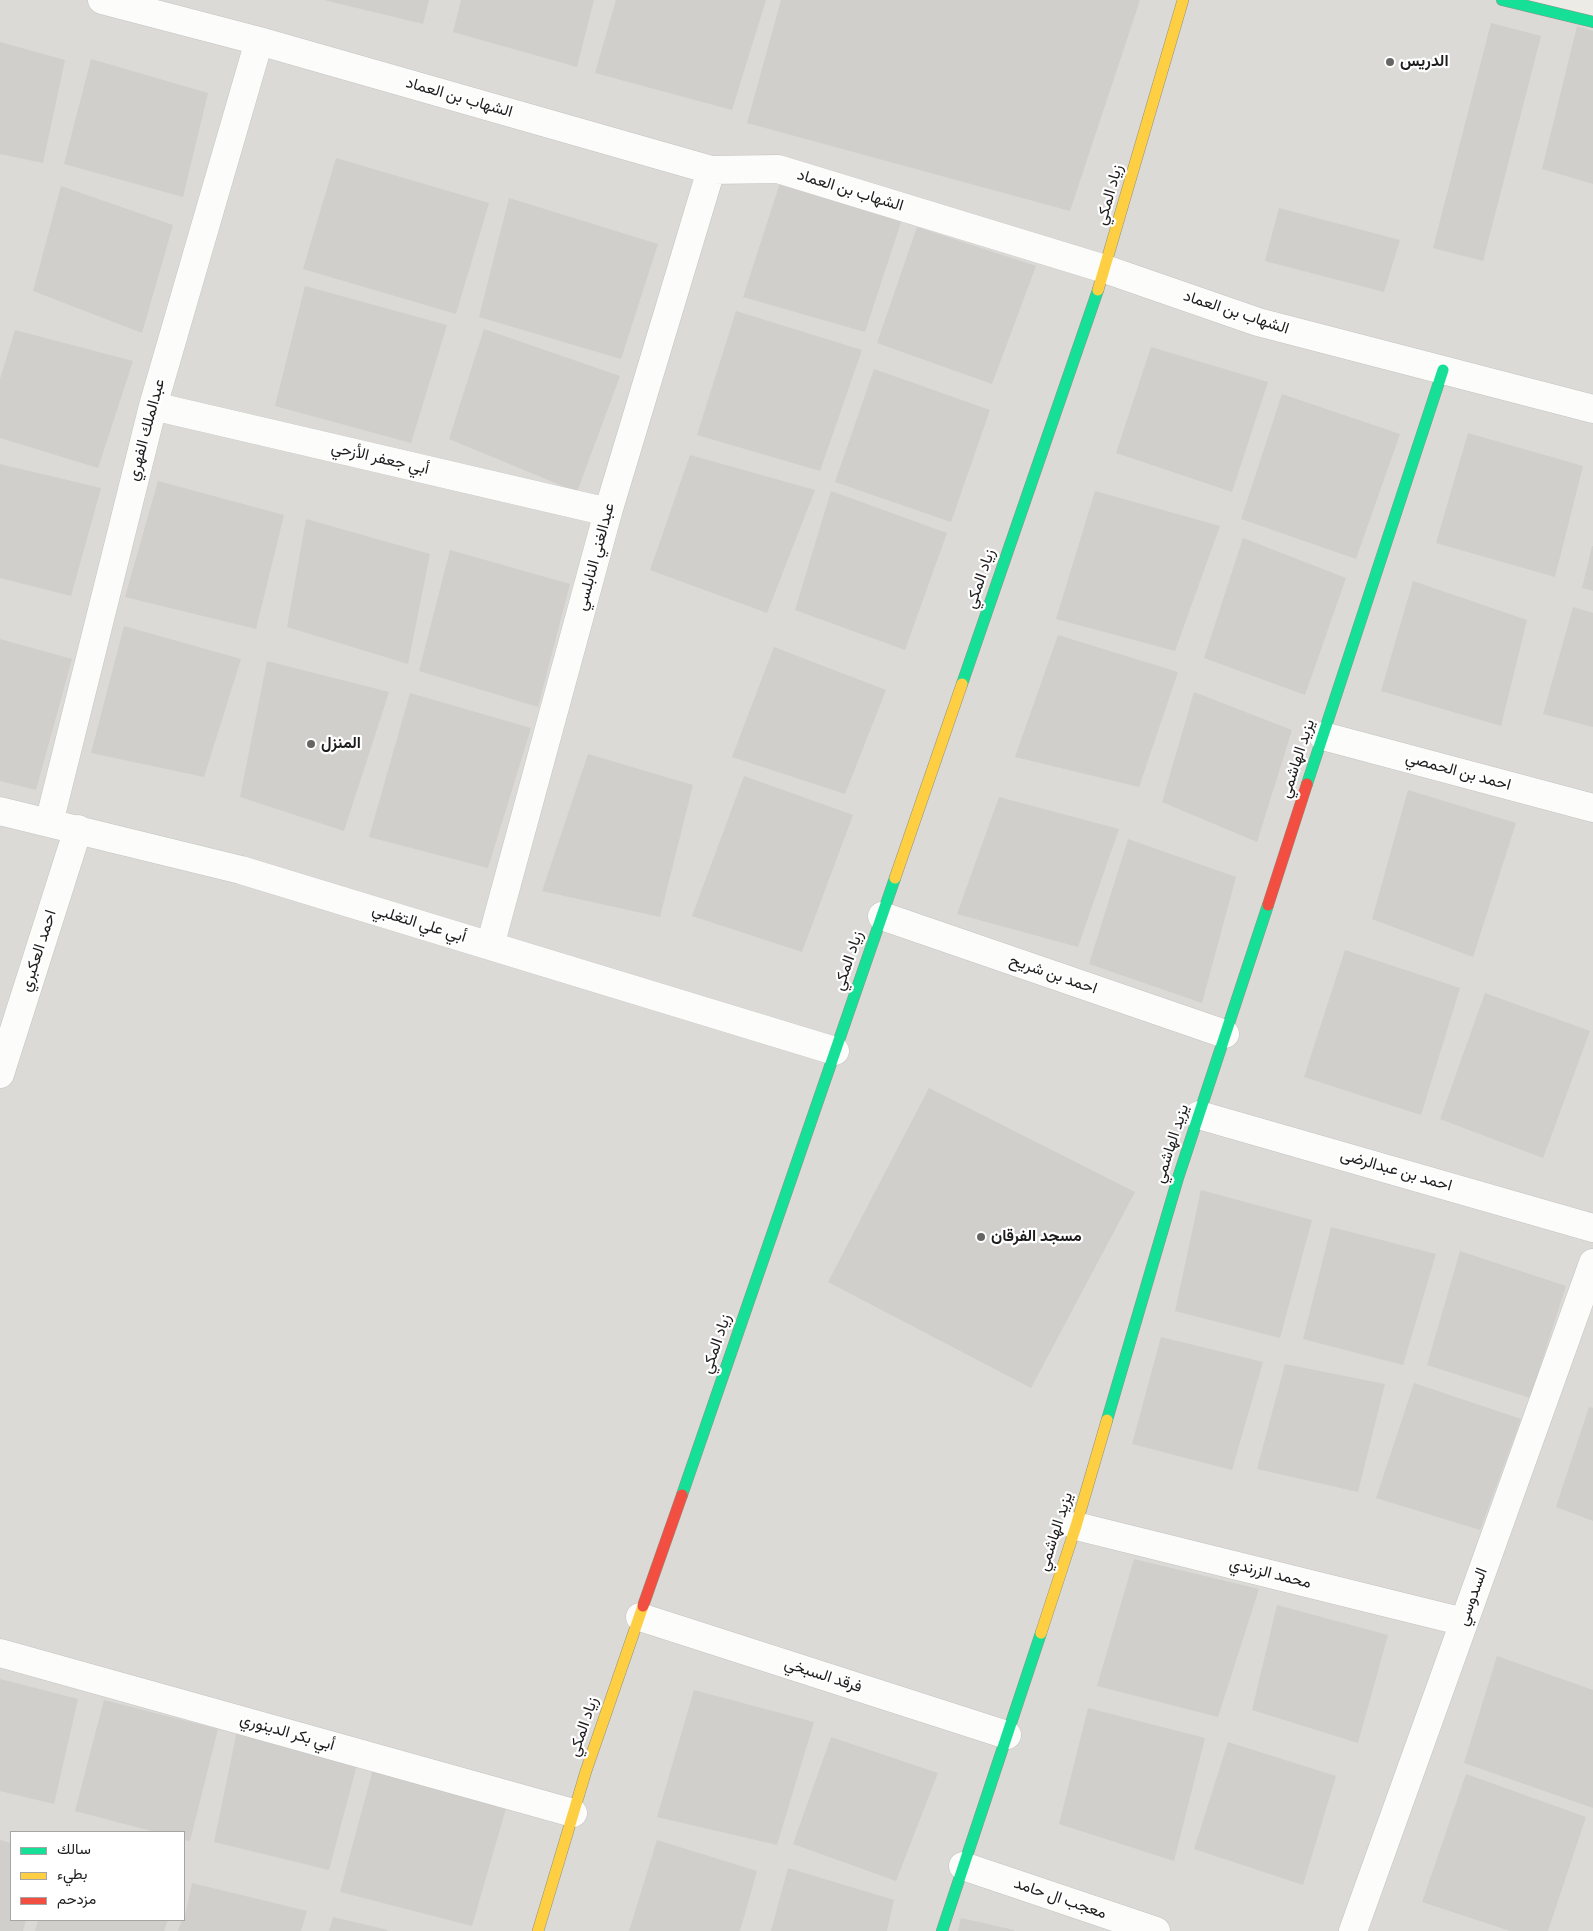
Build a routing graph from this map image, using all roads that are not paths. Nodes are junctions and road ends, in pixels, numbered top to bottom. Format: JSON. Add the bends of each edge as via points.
{"nodes":[{"id":1,"x":102,"y":0,"type":"edge"},
{"id":2,"x":1183,"y":0,"type":"edge"},
{"id":3,"x":1502,"y":0,"type":"edge"},
{"id":4,"x":1593,"y":22,"type":"edge"},
{"id":5,"x":258,"y":41,"type":"junction"},
{"id":6,"x":711,"y":170,"type":"junction"},
{"id":7,"x":1106,"y":269,"type":"junction"},
{"id":8,"x":1443,"y":370,"type":"junction"},
{"id":9,"x":153,"y":406,"type":"junction"},
{"id":10,"x":1593,"y":409,"type":"edge"},
{"id":11,"x":608,"y":512,"type":"junction"},
{"id":12,"x":1323,"y":736,"type":"junction"},
{"id":13,"x":1593,"y":808,"type":"edge"},
{"id":14,"x":0,"y":811,"type":"edge"},
{"id":15,"x":49,"y":823,"type":"junction"},
{"id":16,"x":78,"y":829,"type":"junction"},
{"id":17,"x":882,"y":916,"type":"junction"},
{"id":18,"x":490,"y":946,"type":"junction"},
{"id":19,"x":1225,"y":1034,"type":"junction"},
{"id":20,"x":835,"y":1051,"type":"junction"},
{"id":21,"x":0,"y":1074,"type":"edge"},
{"id":22,"x":1199,"y":1115,"type":"junction"},
{"id":23,"x":1593,"y":1228,"type":"edge"},
{"id":24,"x":1593,"y":1263,"type":"edge"},
{"id":25,"x":1076,"y":1526,"type":"junction"},
{"id":26,"x":640,"y":1617,"type":"junction"},
{"id":27,"x":1464,"y":1622,"type":"junction"},
{"id":28,"x":0,"y":1653,"type":"edge"},
{"id":29,"x":1007,"y":1735,"type":"junction"},
{"id":30,"x":574,"y":1813,"type":"junction"},
{"id":31,"x":963,"y":1866,"type":"junction"},
{"id":32,"x":538,"y":1931,"type":"edge"},
{"id":33,"x":942,"y":1931,"type":"edge"},
{"id":34,"x":1156,"y":1931,"type":"edge"},
{"id":35,"x":1353,"y":1931,"type":"edge"}],
"edges":[{"from":1,"to":5,"type":"street","name":"الشهاب بن العماد"},
{"from":2,"to":7,"type":"street","name":"زياد المكي"},
{"from":3,"to":4,"type":"street"},
{"from":5,"to":6,"type":"street","name":"الشهاب بن العماد"},
{"from":5,"to":9,"type":"street","name":"عبدالملك الفهري"},
{"from":6,"to":7,"type":"street","name":"الشهاب بن العماد","via":[[778,168]]},
{"from":6,"to":11,"type":"street","name":"عبدالغني النابلسي"},
{"from":7,"to":8,"type":"street","name":"الشهاب بن العماد","via":[[1258,322]]},
{"from":7,"to":17,"type":"street","name":"زياد المكي"},
{"from":8,"to":10,"type":"street","name":"الشهاب بن العماد"},
{"from":8,"to":12,"type":"street","name":"يزيد الهاشمي"},
{"from":9,"to":11,"type":"street","name":"أبي جعفر الأزحي"},
{"from":9,"to":15,"type":"street","name":"عبدالملك الفهري"},
{"from":11,"to":18,"type":"street","name":"عبدالغني النابلسي"},
{"from":12,"to":13,"type":"street","name":"احمد بن الحمصي"},
{"from":12,"to":19,"type":"street","name":"يزيد الهاشمي"},
{"from":14,"to":15,"type":"street","name":"أبي علي التغلبي"},
{"from":15,"to":16,"type":"street","name":"أبي علي التغلبي"},
{"from":16,"to":18,"type":"street","name":"أبي علي التغلبي","via":[[240,870]]},
{"from":16,"to":21,"type":"street","name":"احمد العكبري"},
{"from":17,"to":19,"type":"street","name":"احمد بن شريح"},
{"from":17,"to":20,"type":"street","name":"زياد المكي"},
{"from":18,"to":20,"type":"street","name":"أبي علي التغلبي"},
{"from":19,"to":22,"type":"street","name":"يزيد الهاشمي"},
{"from":20,"to":26,"type":"street","name":"زياد المكي"},
{"from":22,"to":23,"type":"street","name":"احمد بن عبدالرضى"},
{"from":22,"to":25,"type":"street","name":"يزيد الهاشمي"},
{"from":24,"to":27,"type":"street","name":"السدوسي"},
{"from":25,"to":27,"type":"street","name":"محمد الزرندي"},
{"from":25,"to":29,"type":"street","name":"يزيد الهاشمي"},
{"from":26,"to":29,"type":"street","name":"فرقد السبخي"},
{"from":26,"to":30,"type":"street","name":"زياد المكي"},
{"from":27,"to":35,"type":"street","name":"السدوسي"},
{"from":28,"to":30,"type":"street","name":"أبي بكر الدينوري"},
{"from":29,"to":31,"type":"street","name":"يزيد الهاشمي"},
{"from":30,"to":32,"type":"street","name":"زياد المكي"},
{"from":31,"to":33,"type":"street","name":"يزيد الهاشمي"},
{"from":31,"to":34,"type":"street","name":"معجب ال حامد"}]}
